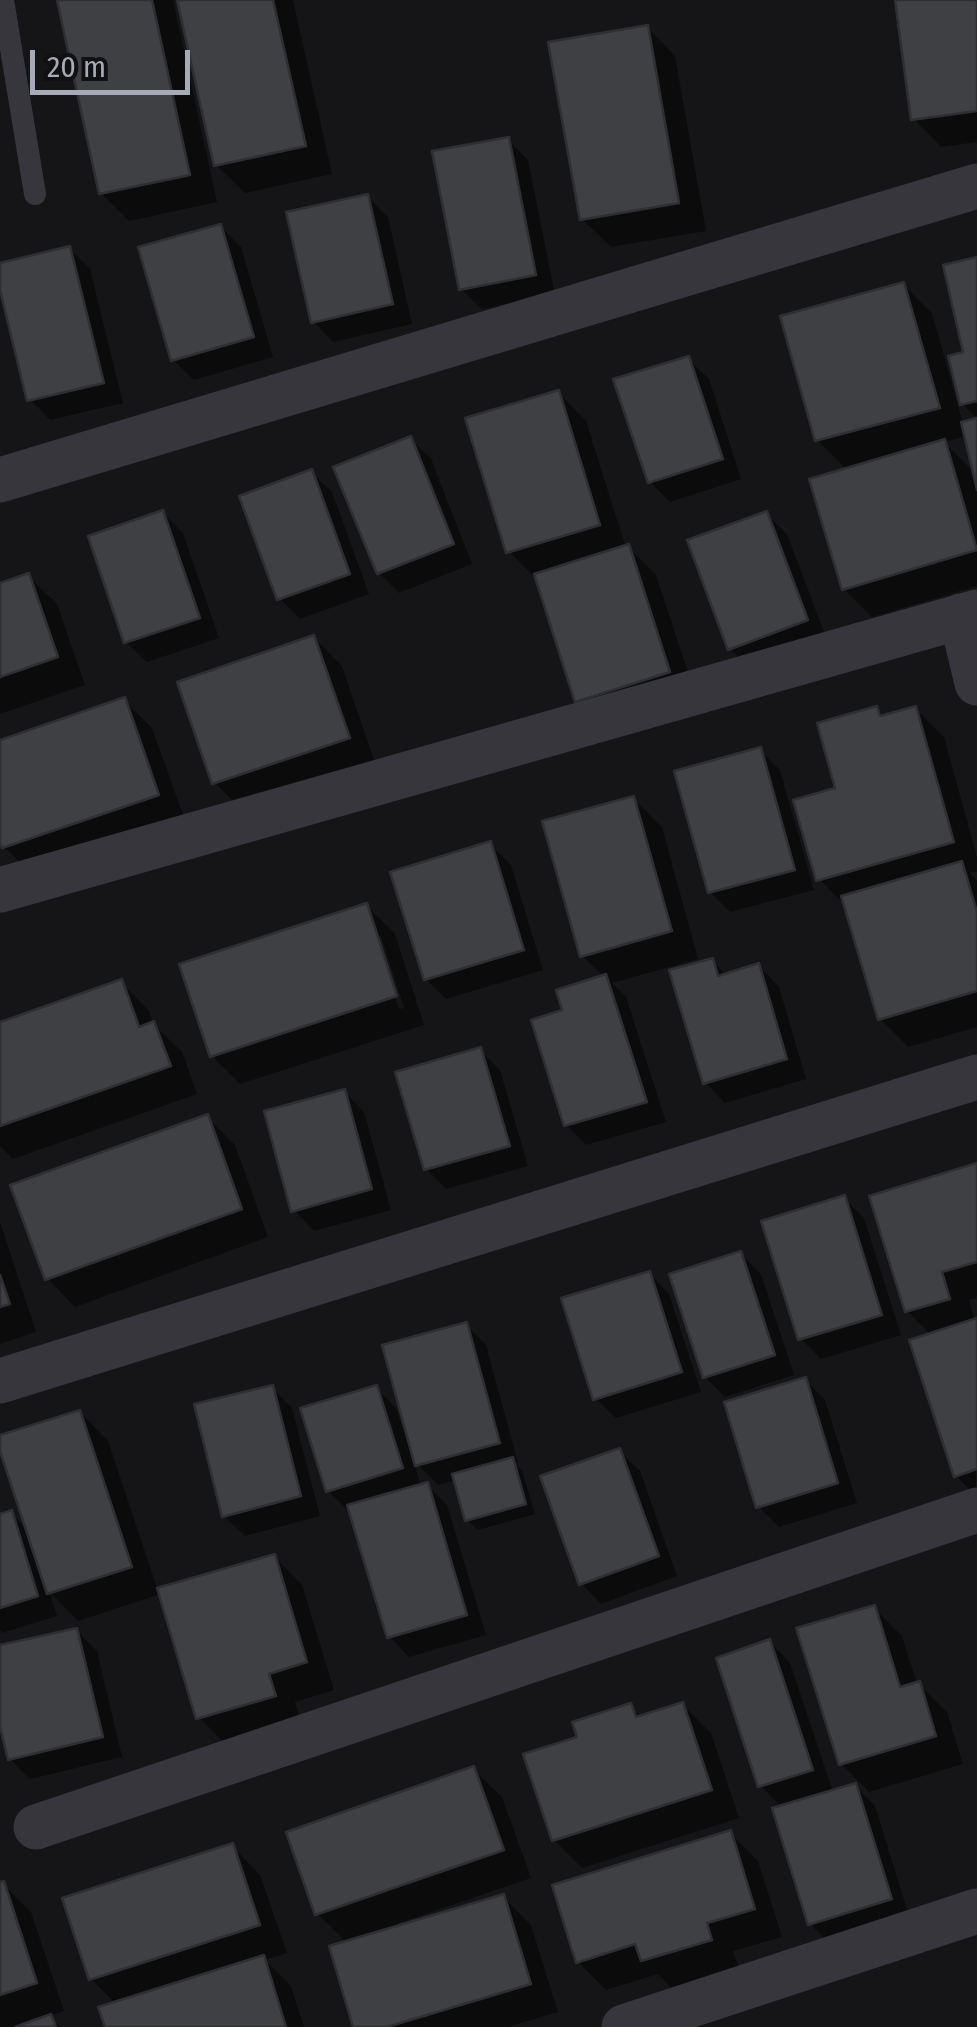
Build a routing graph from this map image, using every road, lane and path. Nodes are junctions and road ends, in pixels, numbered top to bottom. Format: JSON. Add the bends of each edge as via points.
{"nodes":[{"id":1,"x":2,"y":0,"type":"edge"},
{"id":2,"x":977,"y":186,"type":"edge"},
{"id":3,"x":35,"y":194,"type":"dead end"},
{"id":4,"x":0,"y":480,"type":"edge"},
{"id":5,"x":969,"y":614,"type":"edge"},
{"id":6,"x":977,"y":683,"type":"edge"},
{"id":7,"x":0,"y":890,"type":"edge"},
{"id":8,"x":977,"y":1077,"type":"edge"},
{"id":9,"x":0,"y":1381,"type":"edge"},
{"id":10,"x":977,"y":1510,"type":"edge"},
{"id":11,"x":36,"y":1827,"type":"dead end"},
{"id":12,"x":977,"y":1912,"type":"edge"},
{"id":13,"x":624,"y":2027,"type":"edge"}],
"edges":[{"from":1,"to":3,"type":"lane"},
{"from":2,"to":4,"type":"street"},
{"from":5,"to":6,"type":"street"},
{"from":5,"to":7,"type":"street"},
{"from":8,"to":9,"type":"street"},
{"from":10,"to":11,"type":"street"},
{"from":12,"to":13,"type":"street"}]}
